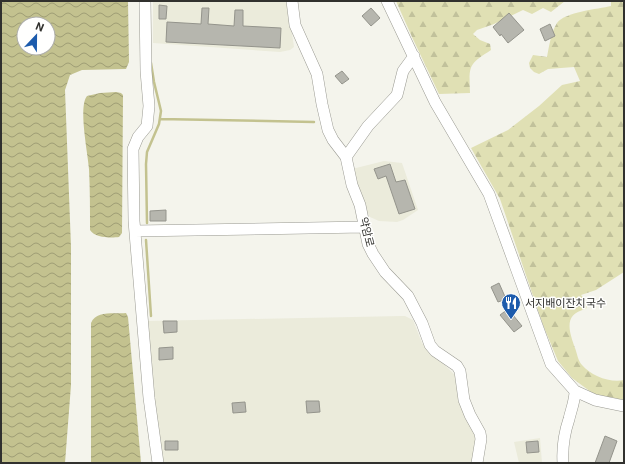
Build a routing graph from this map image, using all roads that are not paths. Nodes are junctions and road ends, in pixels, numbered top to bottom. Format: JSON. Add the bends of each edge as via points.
{"nodes":[{"id":1,"x":145,"y":1,"type":"edge"},
{"id":2,"x":292,"y":1,"type":"edge"},
{"id":3,"x":388,"y":1,"type":"edge"},
{"id":4,"x":414,"y":56,"type":"junction"},
{"id":5,"x":346,"y":157,"type":"junction"},
{"id":6,"x":364,"y":227,"type":"junction"},
{"id":7,"x":135,"y":231,"type":"junction"},
{"id":8,"x":575,"y":392,"type":"junction"},
{"id":9,"x":624,"y":406,"type":"edge"},
{"id":10,"x":158,"y":463,"type":"edge"},
{"id":11,"x":477,"y":463,"type":"edge"},
{"id":12,"x":563,"y":463,"type":"edge"}],
"edges":[{"from":1,"to":7,"type":"street","via":[[149,106],[147,126],[133,149]]},
{"from":2,"to":5,"type":"street","name":"약암로","via":[[297,30],[317,74],[328,130]]},
{"from":3,"to":4,"type":"street"},
{"from":4,"to":5,"type":"street","via":[[403,71],[397,95],[368,126]]},
{"from":4,"to":8,"type":"street","via":[[435,102],[488,194],[551,364]]},
{"from":5,"to":6,"type":"street","name":"약암로"},
{"from":6,"to":7,"type":"street"},
{"from":6,"to":11,"type":"street","name":"약암로","via":[[373,254],[385,272],[408,296],[430,345],[460,371],[464,400],[480,433]]},
{"from":7,"to":10,"type":"street","via":[[149,398]]},
{"from":8,"to":9,"type":"street","via":[[595,400]]},
{"from":8,"to":12,"type":"street","via":[[564,439]]}]}
